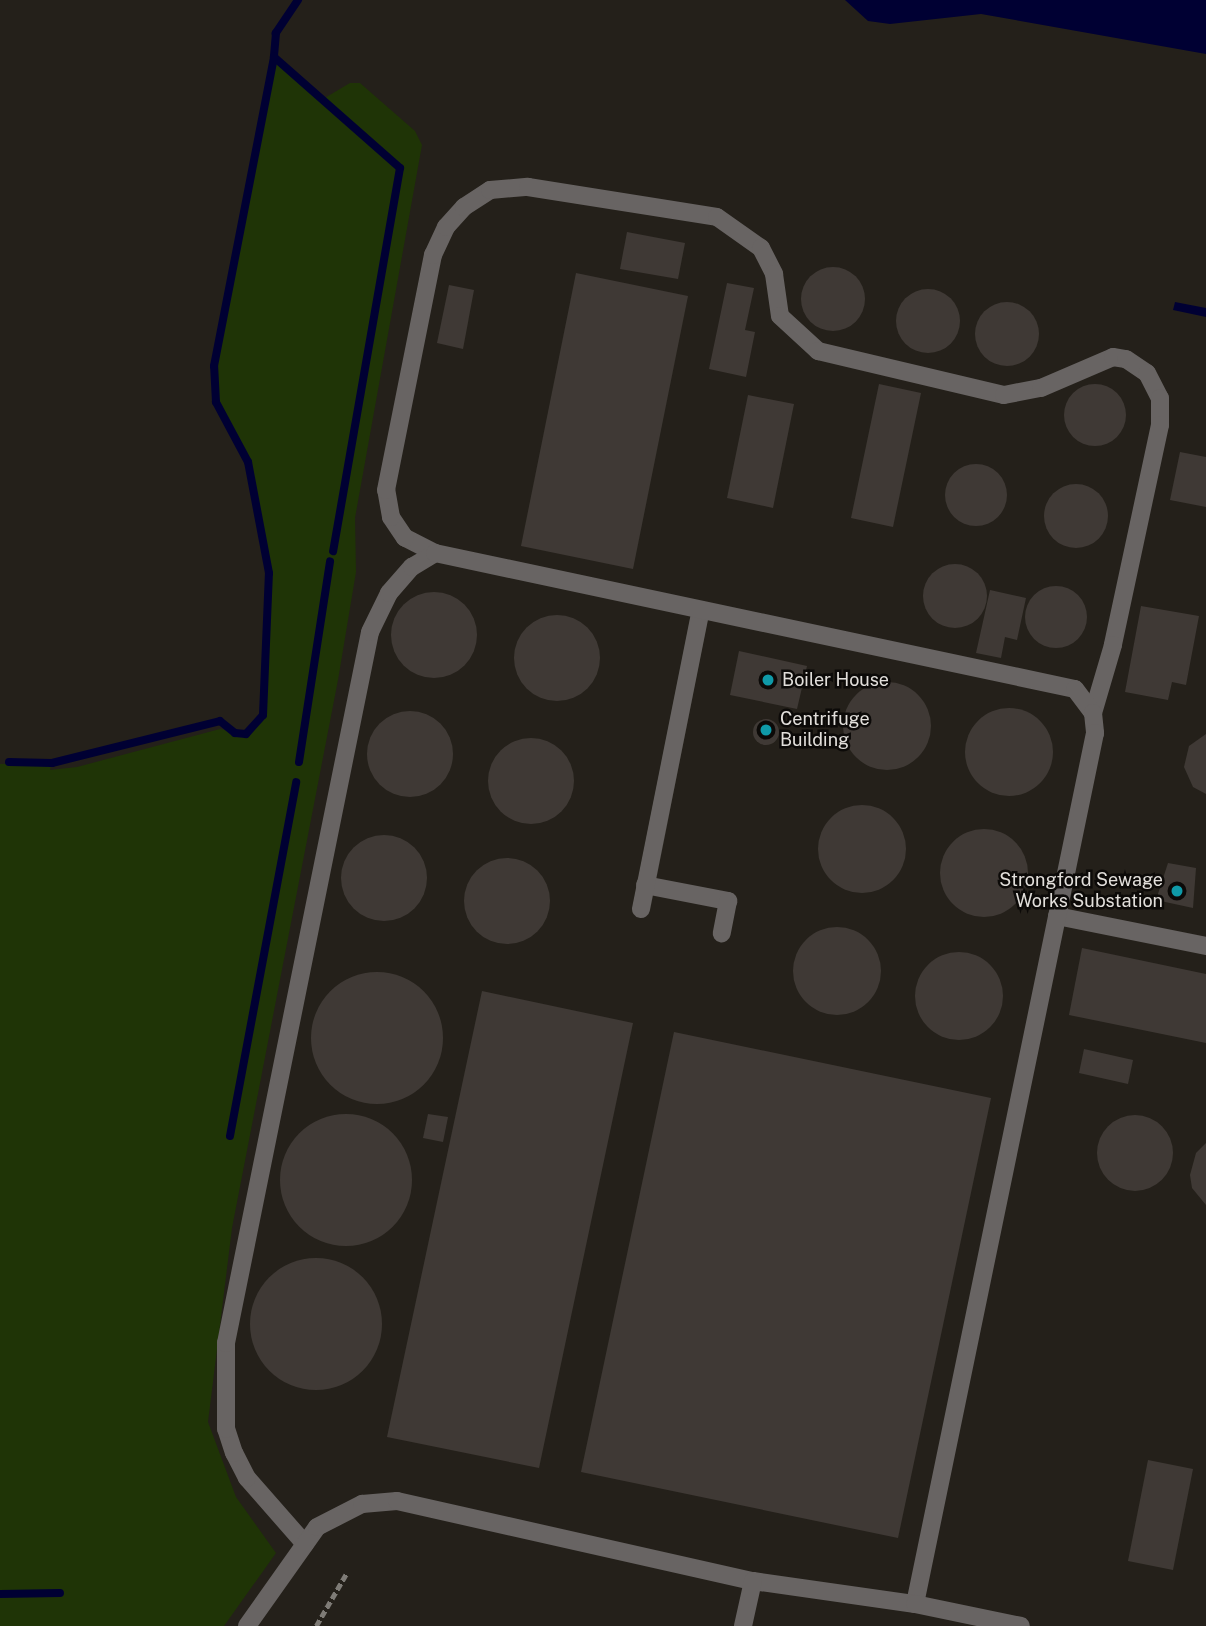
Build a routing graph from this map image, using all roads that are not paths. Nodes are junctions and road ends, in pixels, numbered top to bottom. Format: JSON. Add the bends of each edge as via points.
{"nodes":[{"id":1,"x":435,"y":553,"type":"junction"},
{"id":2,"x":701,"y":610,"type":"junction"},
{"id":3,"x":1093,"y":713,"type":"junction"},
{"id":4,"x":645,"y":885,"type":"junction"},
{"id":5,"x":641,"y":909,"type":"dead end"},
{"id":6,"x":1057,"y":916,"type":"junction"},
{"id":7,"x":722,"y":933,"type":"dead end"},
{"id":8,"x":1206,"y":946,"type":"edge"},
{"id":9,"x":305,"y":1544,"type":"junction"},
{"id":10,"x":752,"y":1581,"type":"junction"},
{"id":11,"x":915,"y":1604,"type":"junction"},
{"id":12,"x":247,"y":1626,"type":"edge"},
{"id":13,"x":743,"y":1626,"type":"edge"},
{"id":14,"x":1021,"y":1626,"type":"edge"}],
"edges":[{"from":1,"to":2,"type":"lane"},
{"from":1,"to":3,"type":"lane","via":[[405,538],[391,517],[386,490],[433,255],[446,227],[464,207],[491,190],[528,187],[717,218],[761,248],[774,274],[780,316],[818,351],[1004,396],[1041,388],[1113,357],[1126,359],[1147,373],[1160,398],[1160,425]]},
{"from":1,"to":9,"type":"lane","via":[[412,567],[389,593],[370,632],[226,1343],[226,1429],[234,1453],[247,1478]]},
{"from":2,"to":3,"type":"lane","via":[[1075,689]]},
{"from":2,"to":4,"type":"lane"},
{"from":3,"to":6,"type":"lane","via":[[1096,733]]},
{"from":4,"to":5,"type":"lane"},
{"from":4,"to":7,"type":"lane","via":[[728,901]]},
{"from":6,"to":8,"type":"lane"},
{"from":6,"to":11,"type":"lane"},
{"from":9,"to":10,"type":"lane","via":[[317,1527],[336,1513],[362,1504],[397,1501]]},
{"from":9,"to":12,"type":"lane"},
{"from":10,"to":11,"type":"lane"},
{"from":10,"to":13,"type":"lane"},
{"from":11,"to":14,"type":"lane"}]}
